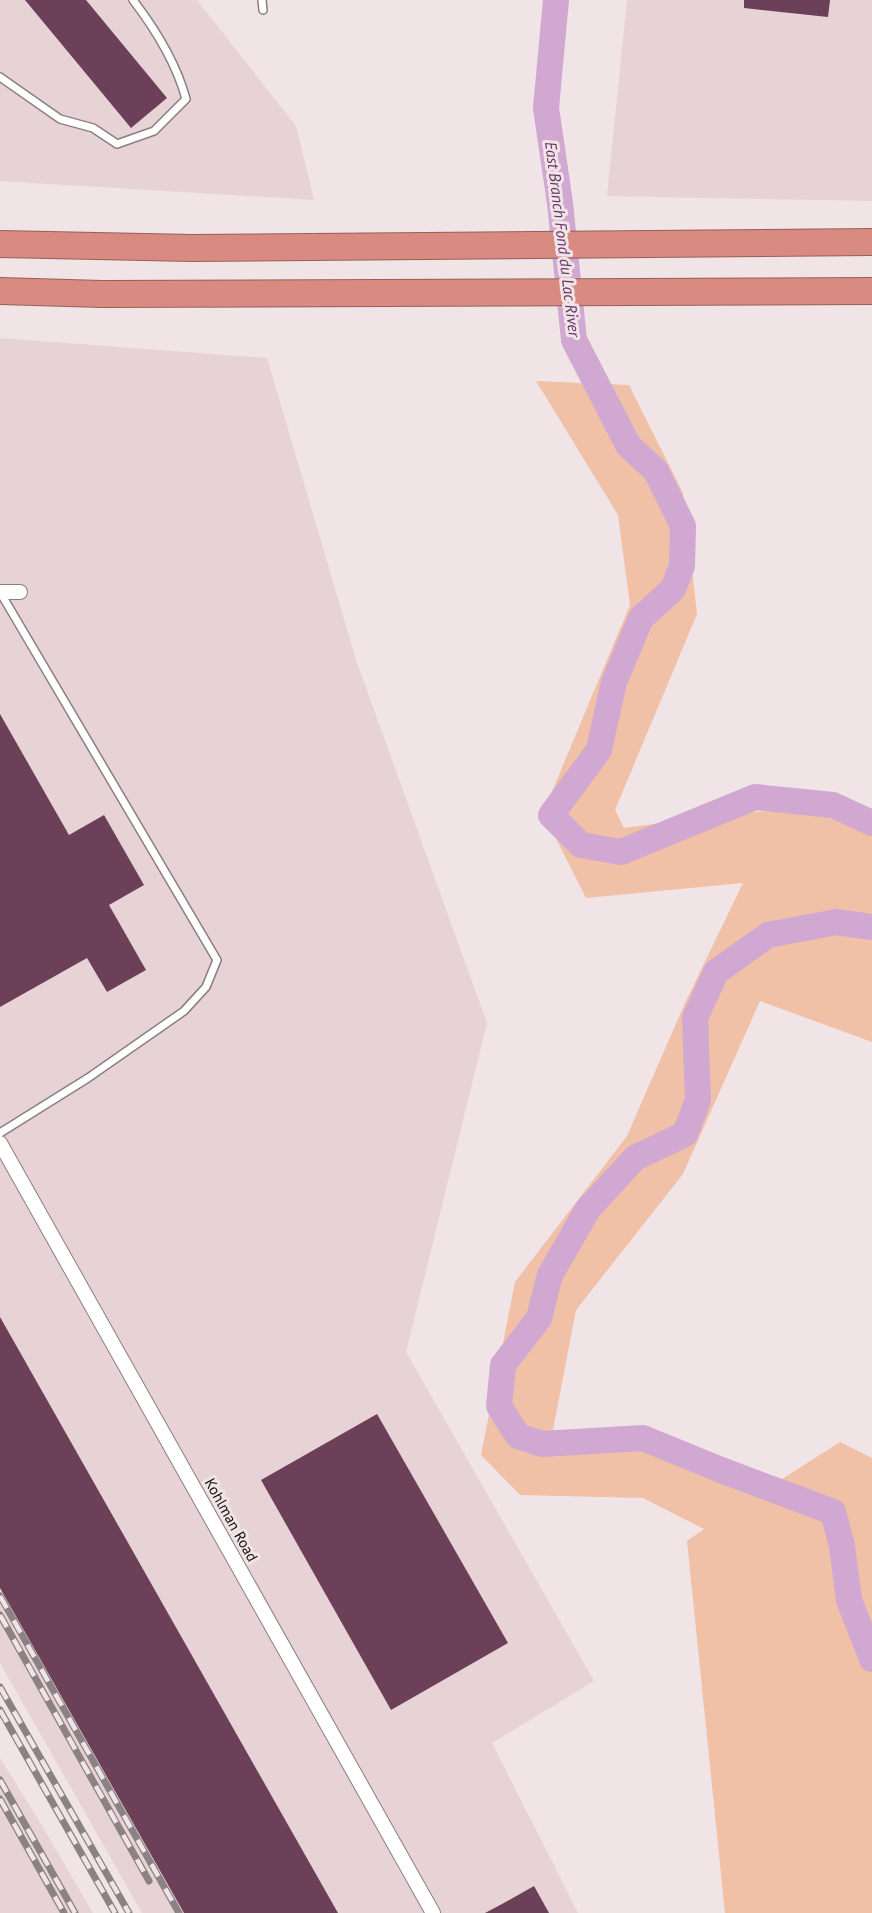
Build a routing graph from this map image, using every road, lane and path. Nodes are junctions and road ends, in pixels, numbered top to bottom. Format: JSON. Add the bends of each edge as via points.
{"nodes":[{"id":1,"x":133,"y":0,"type":"edge"},
{"id":2,"x":262,"y":0,"type":"edge"},
{"id":3,"x":263,"y":10,"type":"dead end"},
{"id":4,"x":0,"y":77,"type":"edge"},
{"id":5,"x":872,"y":242,"type":"edge"},
{"id":6,"x":0,"y":244,"type":"edge"},
{"id":7,"x":0,"y":291,"type":"edge"},
{"id":8,"x":872,"y":291,"type":"edge"},
{"id":9,"x":0,"y":592,"type":"edge"},
{"id":10,"x":20,"y":592,"type":"dead end"},
{"id":11,"x":0,"y":1133,"type":"edge"},
{"id":12,"x":0,"y":1143,"type":"edge"},
{"id":13,"x":433,"y":1913,"type":"edge"}],
"edges":[{"from":1,"to":4,"type":"lane","via":[[153,26],[180,76],[186,99],[154,131],[117,144],[93,128],[60,119]]},
{"from":2,"to":3,"type":"lane"},
{"from":5,"to":6,"type":"highway","via":[[192,248]]},
{"from":7,"to":8,"type":"highway"},
{"from":9,"to":10,"type":"street"},
{"from":9,"to":11,"type":"lane","via":[[217,960],[206,987],[184,1011]]},
{"from":12,"to":13,"type":"street","name":"Kohlman Road"}]}
